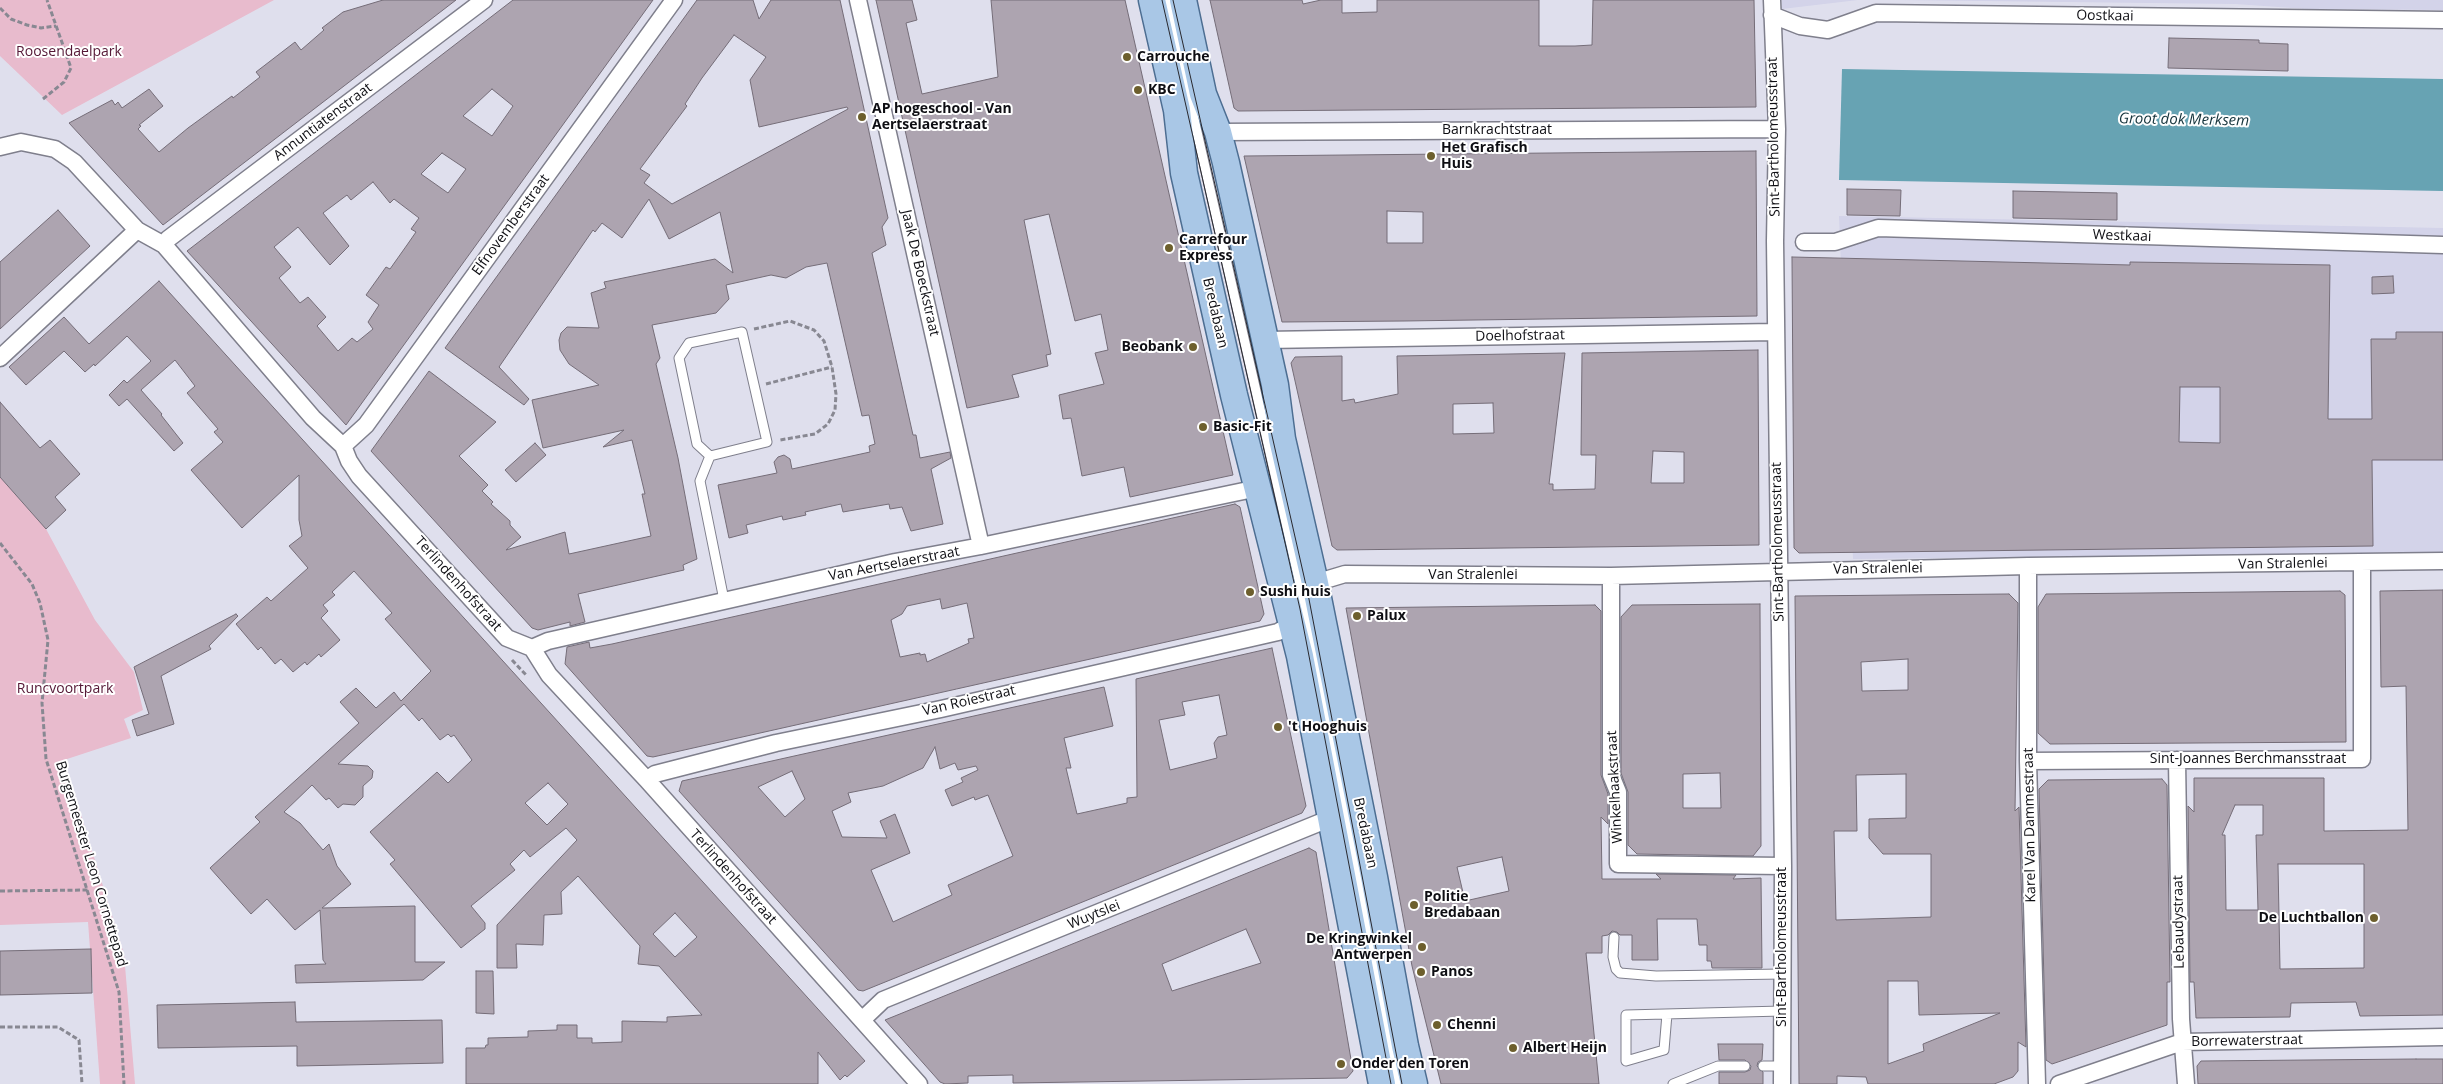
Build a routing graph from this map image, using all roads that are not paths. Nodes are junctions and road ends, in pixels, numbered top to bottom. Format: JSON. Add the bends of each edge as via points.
{"nodes":[{"id":1,"x":484,"y":0,"type":"edge"},
{"id":2,"x":674,"y":0,"type":"edge"},
{"id":3,"x":858,"y":0,"type":"edge"},
{"id":4,"x":1152,"y":0,"type":"edge"},
{"id":5,"x":1167,"y":0,"type":"edge"},
{"id":6,"x":1183,"y":0,"type":"edge"},
{"id":7,"x":1772,"y":8,"type":"edge"},
{"id":8,"x":2443,"y":20,"type":"edge"},
{"id":9,"x":1777,"y":129,"type":"junction"},
{"id":10,"x":1218,"y":132,"type":"junction"},
{"id":11,"x":0,"y":147,"type":"edge"},
{"id":12,"x":137,"y":230,"type":"junction"},
{"id":13,"x":1804,"y":242,"type":"dead end"},
{"id":14,"x":164,"y":245,"type":"junction"},
{"id":15,"x":2443,"y":245,"type":"edge"},
{"id":16,"x":1775,"y":332,"type":"junction"},
{"id":17,"x":1265,"y":340,"type":"junction"},
{"id":18,"x":0,"y":358,"type":"edge"},
{"id":19,"x":343,"y":446,"type":"junction"},
{"id":20,"x":710,"y":456,"type":"junction"},
{"id":21,"x":1258,"y":488,"type":"junction"},
{"id":22,"x":981,"y":546,"type":"junction"},
{"id":23,"x":2443,"y":561,"type":"edge"},
{"id":24,"x":2362,"y":563,"type":"junction"},
{"id":25,"x":2028,"y":566,"type":"junction"},
{"id":26,"x":1779,"y":571,"type":"junction"},
{"id":27,"x":1611,"y":576,"type":"junction"},
{"id":28,"x":724,"y":600,"type":"junction"},
{"id":29,"x":1303,"y":603,"type":"junction"},
{"id":30,"x":532,"y":648,"type":"junction"},
{"id":31,"x":2177,"y":760,"type":"junction"},
{"id":32,"x":2028,"y":761,"type":"junction"},
{"id":33,"x":647,"y":780,"type":"junction"},
{"id":34,"x":1331,"y":818,"type":"junction"},
{"id":35,"x":1783,"y":866,"type":"junction"},
{"id":36,"x":1614,"y":937,"type":"dead end"},
{"id":37,"x":1782,"y":974,"type":"junction"},
{"id":38,"x":1782,"y":1011,"type":"junction"},
{"id":39,"x":1667,"y":1014,"type":"junction"},
{"id":40,"x":862,"y":1020,"type":"junction"},
{"id":41,"x":2443,"y":1037,"type":"edge"},
{"id":42,"x":2182,"y":1042,"type":"junction"},
{"id":43,"x":1745,"y":1066,"type":"dead end"},
{"id":44,"x":1763,"y":1066,"type":"dead end"},
{"id":45,"x":1782,"y":1066,"type":"junction"},
{"id":46,"x":920,"y":1084,"type":"edge"},
{"id":47,"x":1382,"y":1084,"type":"edge"},
{"id":48,"x":1396,"y":1084,"type":"edge"},
{"id":49,"x":1414,"y":1084,"type":"edge"},
{"id":50,"x":1673,"y":1084,"type":"edge"},
{"id":51,"x":1782,"y":1084,"type":"edge"},
{"id":52,"x":2037,"y":1084,"type":"edge"},
{"id":53,"x":2059,"y":1084,"type":"edge"},
{"id":54,"x":2186,"y":1084,"type":"edge"}],
"edges":[{"from":1,"to":14,"type":"street","name":"Annuntiatenstraat"},
{"from":2,"to":19,"type":"street","name":"Elfnovemberstraat","via":[[366,425]]},
{"from":3,"to":22,"type":"street","name":"Jaak De Boeckstraat"},
{"from":4,"to":21,"type":"main road","name":"Bredabaan","via":[[1177,110],[1184,173]]},
{"from":5,"to":29,"type":"lane","name":"Bredabaan"},
{"from":6,"to":10,"type":"main road","name":"Bredabaan","via":[[1203,94]]},
{"from":7,"to":8,"type":"street","name":"Oostkaai","via":[[1800,26],[1828,30],[1876,12]]},
{"from":7,"to":9,"type":"street","name":"Sint-Bartholomeusstraat"},
{"from":9,"to":10,"type":"street","name":"Barnkrachtstraat"},
{"from":9,"to":16,"type":"street","name":"Sint-Bartholomeusstraat"},
{"from":10,"to":17,"type":"main road","name":"Bredabaan"},
{"from":11,"to":12,"type":"street","name":"Terlindenhofstraat","via":[[21,142],[55,149],[74,162]]},
{"from":12,"to":14,"type":"street","name":"Terlindenhofstraat"},
{"from":12,"to":18,"type":"street"},
{"from":13,"to":15,"type":"street","name":"Westkaai","via":[[1836,242],[1878,228]]},
{"from":14,"to":19,"type":"street","name":"Terlindenhofstraat","via":[[313,418]]},
{"from":16,"to":17,"type":"street","name":"Doelhofstraat"},
{"from":16,"to":26,"type":"street","name":"Sint-Bartholomeusstraat"},
{"from":17,"to":29,"type":"main road","name":"Bredabaan","via":[[1275,386]]},
{"from":19,"to":30,"type":"street","name":"Terlindenhofstraat","via":[[359,476],[507,638]]},
{"from":20,"to":20,"type":"lane","via":[[697,444],[679,358],[689,343],[742,332],[767,442]]},
{"from":20,"to":28,"type":"lane","via":[[700,481]]},
{"from":21,"to":22,"type":"street","name":"Van Aertselaerstraat"},
{"from":21,"to":29,"type":"main road","name":"Bredabaan"},
{"from":22,"to":28,"type":"street","name":"Van Aertselaerstraat"},
{"from":23,"to":24,"type":"street","name":"Van Stralenlei"},
{"from":24,"to":25,"type":"street","name":"Van Stralenlei"},
{"from":24,"to":31,"type":"street","name":"Sint-Joannes Berchmansstraat","via":[[2362,759]]},
{"from":25,"to":26,"type":"street","name":"Van Stralenlei"},
{"from":25,"to":32,"type":"street","name":"Karel Van Dammestraat"},
{"from":26,"to":27,"type":"street","name":"Van Stralenlei"},
{"from":26,"to":35,"type":"street","name":"Sint-Bartholomeusstraat"},
{"from":27,"to":29,"type":"street","name":"Van Stralenlei","via":[[1345,574]]},
{"from":27,"to":35,"type":"street","name":"Winkelhaakstraat","via":[[1611,775],[1618,792],[1618,864]]},
{"from":28,"to":30,"type":"street","name":"Van Aertselaerstraat","via":[[548,641]]},
{"from":29,"to":33,"type":"street","name":"Van Roiestraat","via":[[1278,632],[776,743],[655,774]]},
{"from":29,"to":34,"type":"main road","name":"Bredabaan"},
{"from":29,"to":48,"type":"lane","name":"Bredabaan"},
{"from":29,"to":49,"type":"main road","name":"Bredabaan","via":[[1374,877]]},
{"from":30,"to":33,"type":"street","name":"Terlindenhofstraat","via":[[549,675]]},
{"from":31,"to":32,"type":"street","name":"Sint-Joannes Berchmansstraat"},
{"from":31,"to":42,"type":"street","name":"Lebaudystraat"},
{"from":32,"to":52,"type":"street","name":"Karel Van Dammestraat"},
{"from":33,"to":40,"type":"street","name":"Terlindenhofstraat"},
{"from":34,"to":40,"type":"street","name":"Wuytslei","via":[[883,1000]]},
{"from":34,"to":47,"type":"main road","name":"Bredabaan"},
{"from":35,"to":37,"type":"street","name":"Sint-Bartholomeusstraat"},
{"from":36,"to":37,"type":"lane","via":[[1613,957],[1620,973],[1656,976]]},
{"from":37,"to":38,"type":"street","name":"Sint-Bartholomeusstraat"},
{"from":38,"to":39,"type":"lane"},
{"from":38,"to":45,"type":"street","name":"Sint-Bartholomeusstraat"},
{"from":39,"to":39,"type":"lane","via":[[1626,1015],[1626,1061],[1664,1050]]},
{"from":40,"to":46,"type":"street","name":"Terlindenhofstraat"},
{"from":41,"to":42,"type":"street","name":"Borrewaterstraat"},
{"from":42,"to":53,"type":"street","name":"Borrewaterstraat"},
{"from":42,"to":54,"type":"street","name":"Lebaudystraat"},
{"from":43,"to":50,"type":"lane","via":[[1718,1066]]},
{"from":44,"to":45,"type":"lane"},
{"from":45,"to":51,"type":"street","name":"Sint-Bartholomeusstraat"}]}
